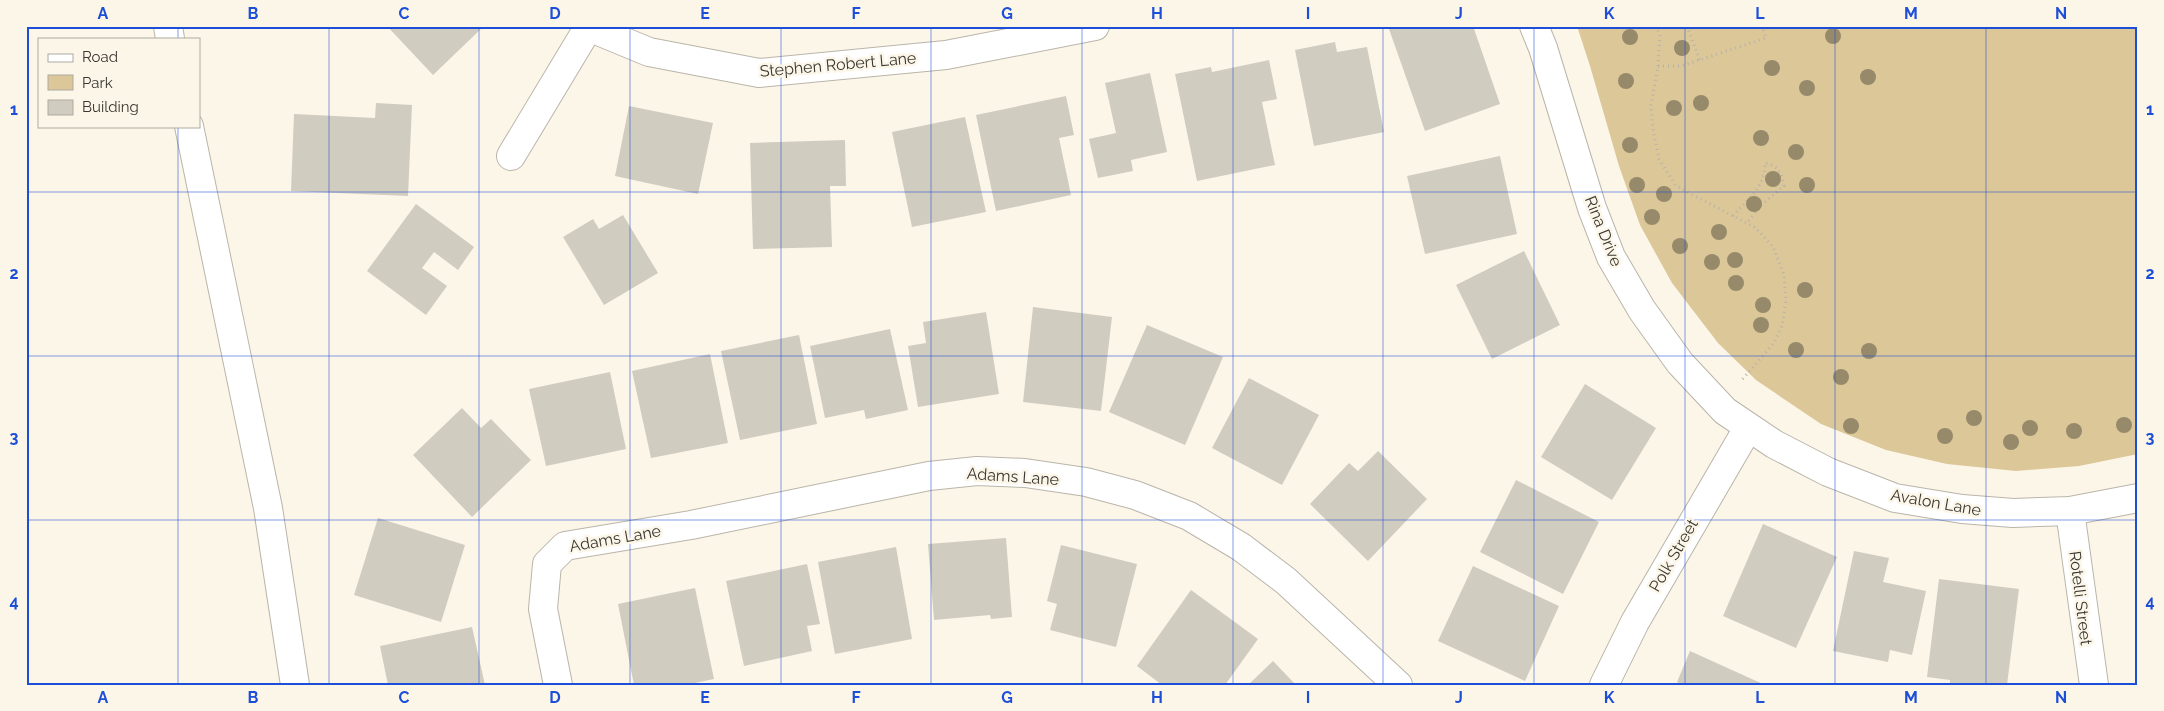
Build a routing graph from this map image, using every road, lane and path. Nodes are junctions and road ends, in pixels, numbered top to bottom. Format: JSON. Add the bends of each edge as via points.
{"nodes":[{"id":1,"x":1095,"y":26,"type":"edge"},
{"id":2,"x":1534,"y":26,"type":"edge"},
{"id":3,"x":1656,"y":26,"type":"edge"},
{"id":4,"x":1687,"y":26,"type":"edge"},
{"id":5,"x":1762,"y":26,"type":"edge"},
{"id":6,"x":587,"y":27,"type":"edge"},
{"id":7,"x":1700,"y":61,"type":"junction"},
{"id":8,"x":1658,"y":66,"type":"junction"},
{"id":9,"x":188,"y":128,"type":"edge"},
{"id":10,"x":511,"y":156,"type":"dead end"},
{"id":11,"x":1733,"y":216,"type":"junction"},
{"id":12,"x":1747,"y":223,"type":"junction"},
{"id":13,"x":1721,"y":406,"type":"junction"},
{"id":14,"x":1748,"y":428,"type":"junction"},
{"id":15,"x":2138,"y":498,"type":"edge"},
{"id":16,"x":2070,"y":511,"type":"junction"},
{"id":17,"x":295,"y":685,"type":"edge"},
{"id":18,"x":558,"y":685,"type":"edge"},
{"id":19,"x":1398,"y":685,"type":"edge"},
{"id":20,"x":1604,"y":685,"type":"edge"},
{"id":21,"x":2094,"y":685,"type":"edge"}],
"edges":[{"from":1,"to":6,"type":"street","name":"Stephen Robert Lane","via":[[946,54],[759,73],[649,52]]},
{"from":2,"to":13,"type":"street","name":"Rina Drive","via":[[1592,208],[1611,257],[1642,310],[1680,363]]},
{"from":3,"to":8,"type":"path","via":[[1660,35]]},
{"from":4,"to":7,"type":"path"},
{"from":5,"to":7,"type":"path","via":[[1766,38]]},
{"from":6,"to":10,"type":"street"},
{"from":7,"to":8,"type":"path","via":[[1681,66]]},
{"from":8,"to":11,"type":"path","via":[[1651,105],[1659,159],[1676,186]]},
{"from":9,"to":17,"type":"street","via":[[268,508]]},
{"from":11,"to":12,"type":"path"},
{"from":11,"to":12,"type":"path","via":[[1760,188],[1765,162],[1774,165],[1782,174],[1784,186],[1760,206]]},
{"from":12,"to":13,"type":"path","via":[[1773,246],[1784,275],[1786,301],[1782,326],[1774,343]]},
{"from":13,"to":14,"type":"street","name":"Rina Drive"},
{"from":14,"to":16,"type":"street","name":"Avalon Lane","via":[[1828,472],[1895,498],[2013,513]]},
{"from":14,"to":20,"type":"street","name":"Polk Street","via":[[1635,622]]},
{"from":15,"to":16,"type":"street","name":"Avalon Lane"},
{"from":16,"to":21,"type":"street","name":"Rotelli Street"},
{"from":18,"to":19,"type":"street","name":"Adams Lane","via":[[543,609],[547,564],[565,546],[692,525],[929,476],[977,471],[1025,473],[1086,482],[1135,495],[1189,516],[1241,547],[1286,581]]}]}
